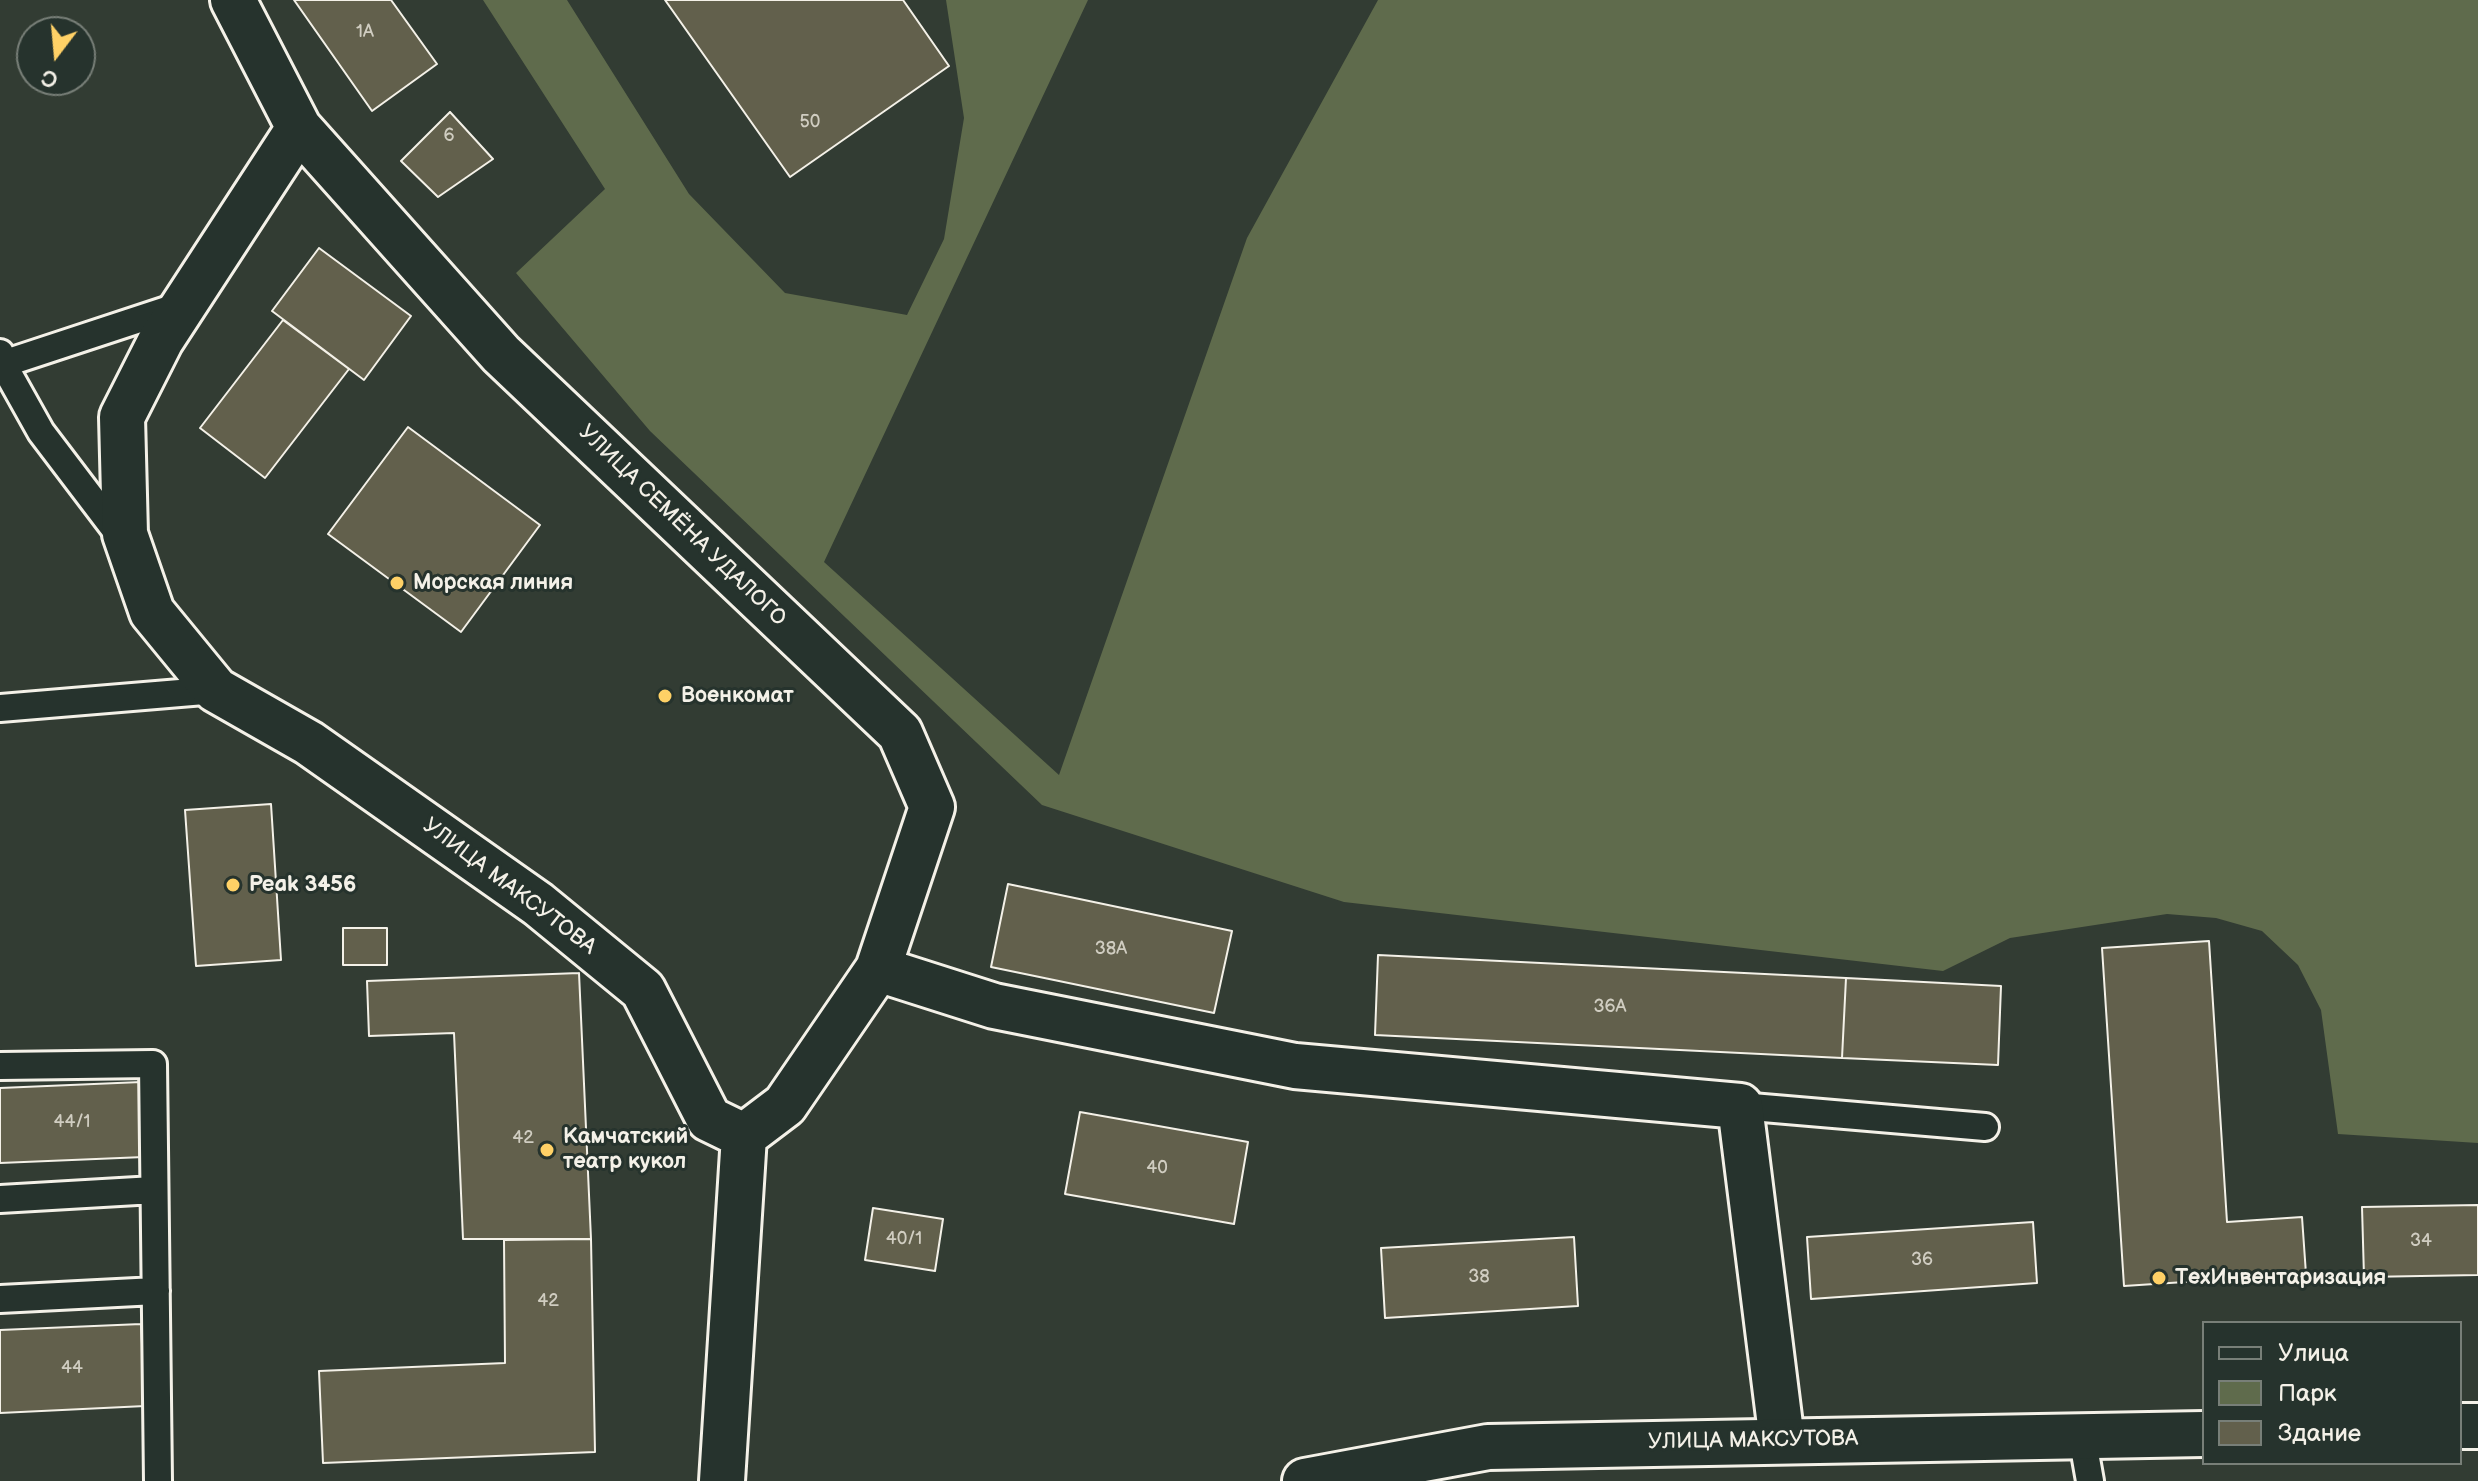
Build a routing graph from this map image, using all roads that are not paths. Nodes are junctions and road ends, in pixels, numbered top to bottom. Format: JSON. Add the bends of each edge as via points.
{"nodes":[{"id":1,"x":233,"y":0,"type":"edge"},
{"id":2,"x":299,"y":128,"type":"junction"},
{"id":3,"x":185,"y":304,"type":"junction"},
{"id":4,"x":2,"y":359,"type":"edge"},
{"id":5,"x":131,"y":550,"type":"junction"},
{"id":6,"x":216,"y":690,"type":"junction"},
{"id":7,"x":0,"y":708,"type":"edge"},
{"id":8,"x":878,"y":969,"type":"junction"},
{"id":9,"x":0,"y":1066,"type":"edge"},
{"id":10,"x":1740,"y":1106,"type":"junction"},
{"id":11,"x":1985,"y":1127,"type":"dead end"},
{"id":12,"x":744,"y":1136,"type":"junction"},
{"id":13,"x":154,"y":1190,"type":"junction"},
{"id":14,"x":0,"y":1199,"type":"edge"},
{"id":15,"x":156,"y":1291,"type":"junction"},
{"id":16,"x":0,"y":1299,"type":"edge"},
{"id":17,"x":2202,"y":1434,"type":"edge"},
{"id":18,"x":2082,"y":1436,"type":"junction"},
{"id":19,"x":1782,"y":1441,"type":"junction"},
{"id":20,"x":158,"y":1481,"type":"edge"},
{"id":21,"x":722,"y":1481,"type":"edge"},
{"id":22,"x":1305,"y":1481,"type":"edge"},
{"id":23,"x":2090,"y":1481,"type":"edge"}],
"edges":[{"from":1,"to":2,"type":"street","name":"УЛИЦА СЕМЁНА УДАЛОГО"},
{"from":2,"to":3,"type":"street"},
{"from":2,"to":8,"type":"street","name":"УЛИЦА СЕМЁНА УДАЛОГО","via":[[501,354],[900,733],[932,807]]},
{"from":3,"to":4,"type":"lane"},
{"from":3,"to":5,"type":"street","via":[[122,417],[125,534]]},
{"from":4,"to":5,"type":"lane","via":[[41,432]]},
{"from":5,"to":6,"type":"street","via":[[152,612]]},
{"from":6,"to":7,"type":"lane"},
{"from":6,"to":12,"type":"street","name":"УЛИЦА МАКСУТОВА","via":[[309,743],[538,904],[643,990],[709,1119]]},
{"from":8,"to":10,"type":"street","via":[[994,1006],[1295,1066]]},
{"from":8,"to":12,"type":"street","via":[[785,1105]]},
{"from":9,"to":13,"type":"lane","via":[[153,1064]]},
{"from":10,"to":11,"type":"lane"},
{"from":10,"to":19,"type":"street"},
{"from":12,"to":21,"type":"street"},
{"from":13,"to":14,"type":"lane"},
{"from":13,"to":15,"type":"lane"},
{"from":15,"to":16,"type":"lane"},
{"from":15,"to":20,"type":"lane"},
{"from":17,"to":18,"type":"street","name":"УЛИЦА МАКСУТОВА"},
{"from":18,"to":19,"type":"street","name":"УЛИЦА МАКСУТОВА"},
{"from":18,"to":23,"type":"lane"},
{"from":19,"to":22,"type":"street","name":"УЛИЦА МАКСУТОВА","via":[[1488,1447]]}]}
